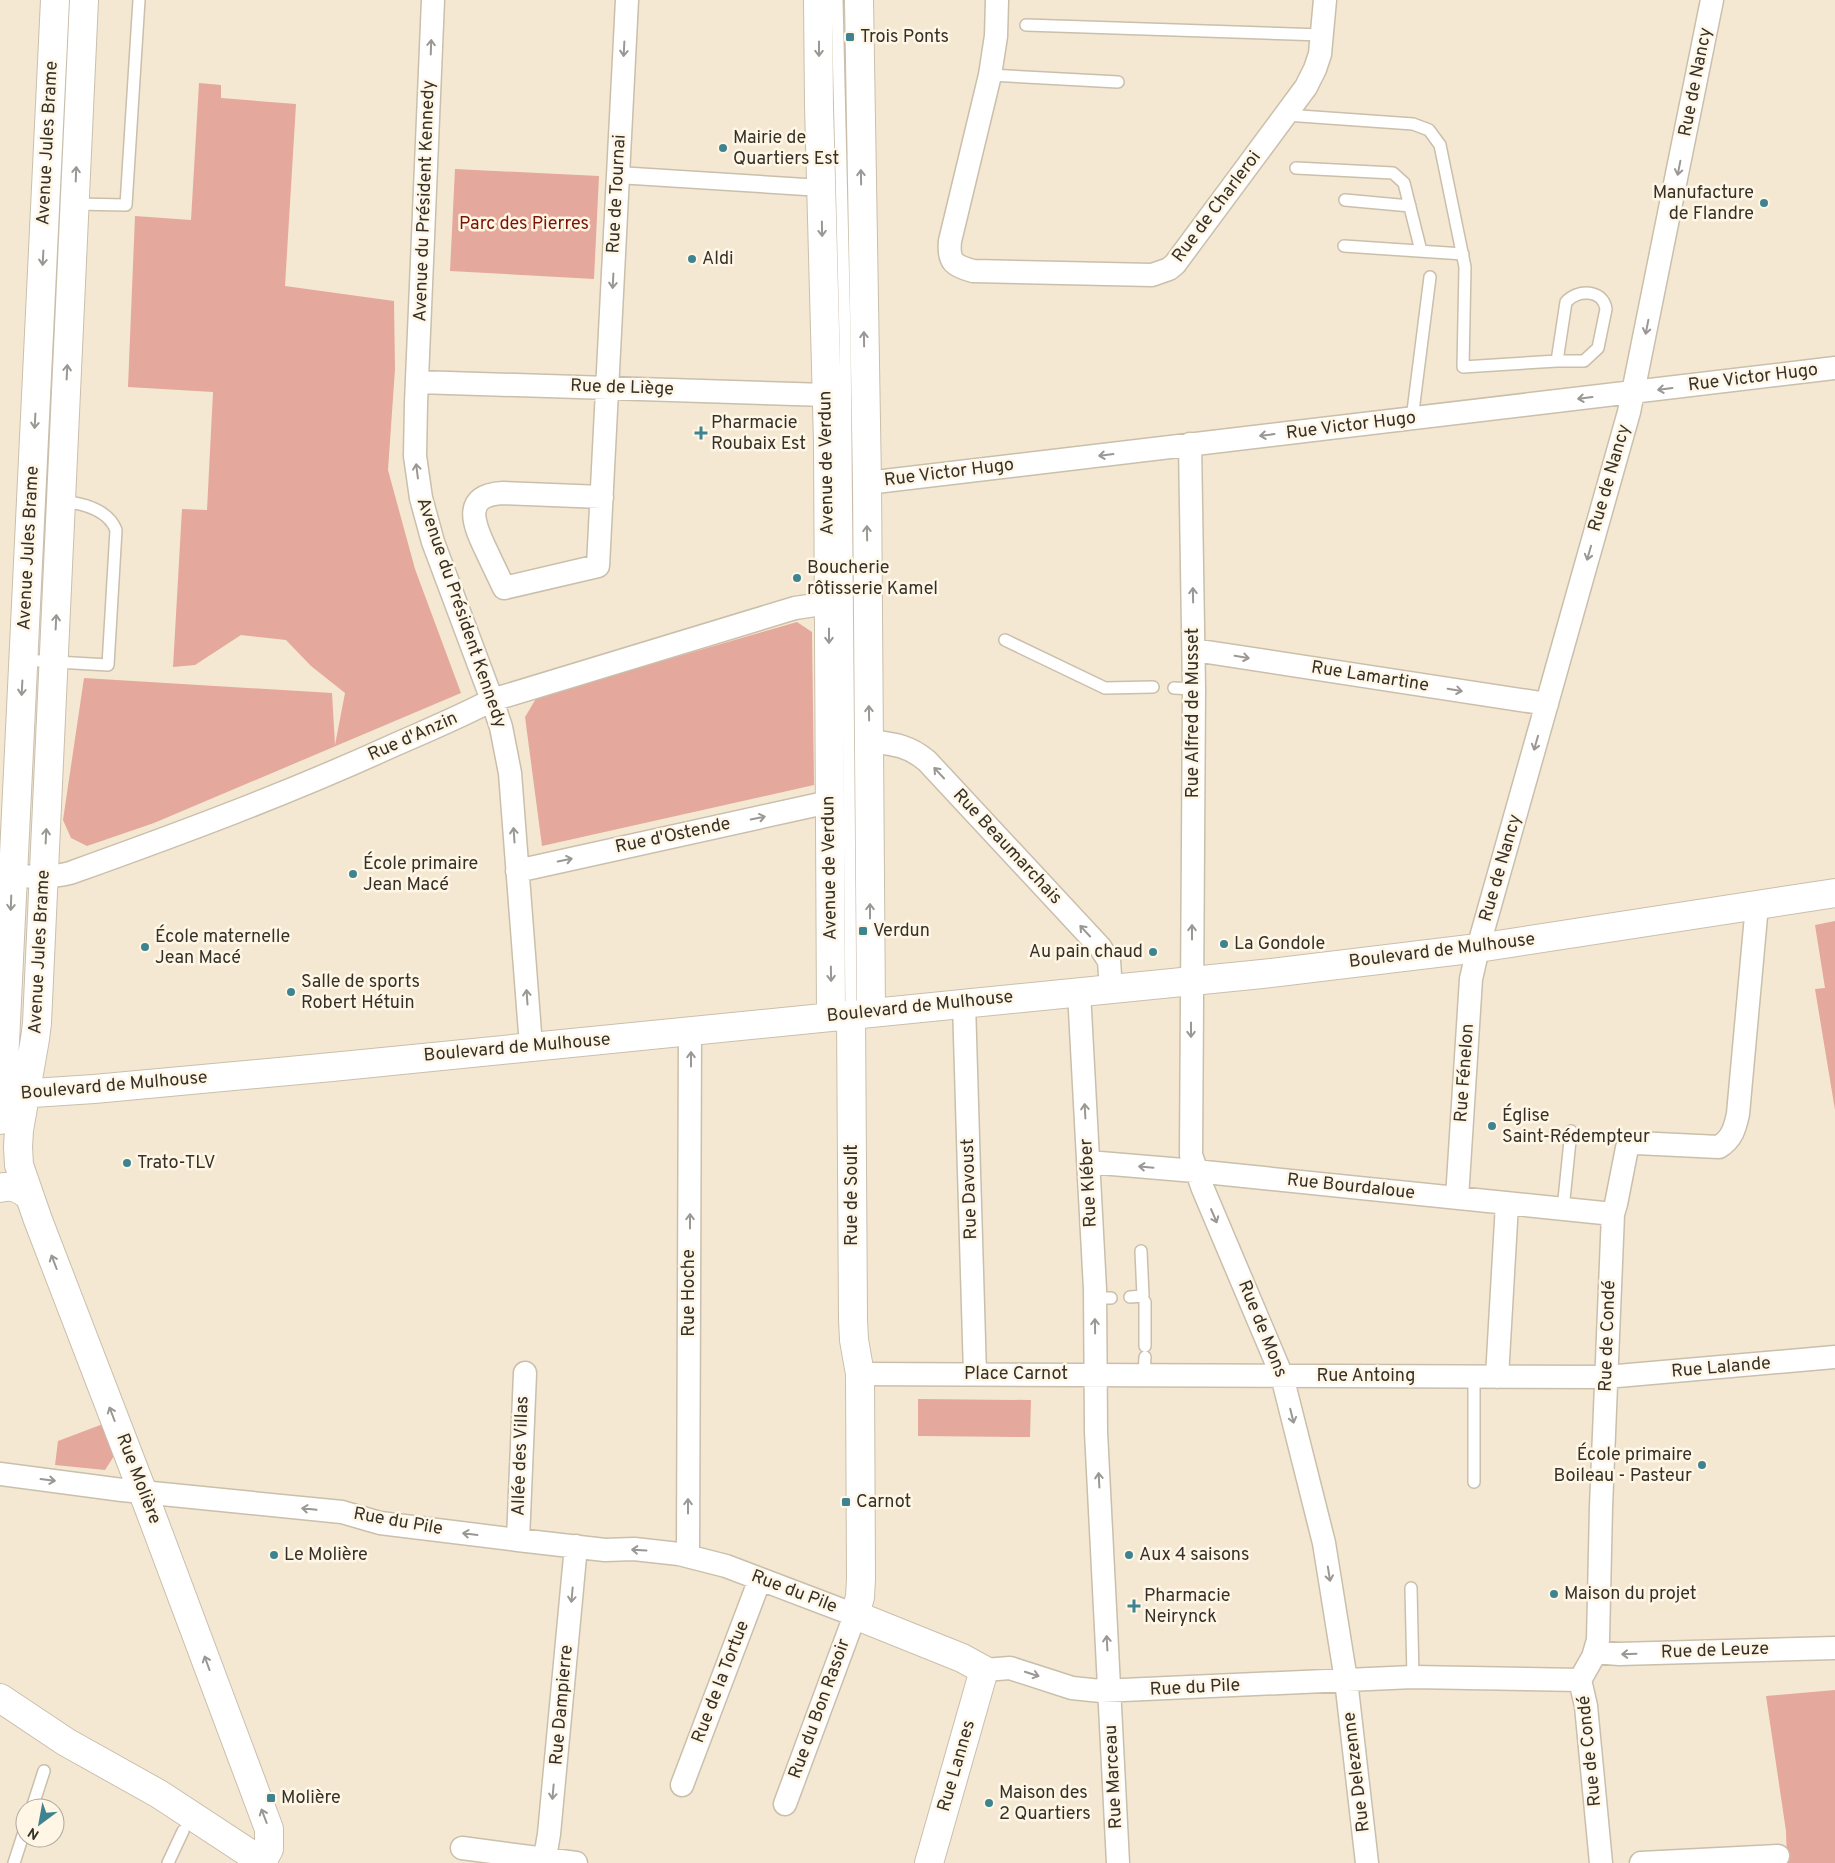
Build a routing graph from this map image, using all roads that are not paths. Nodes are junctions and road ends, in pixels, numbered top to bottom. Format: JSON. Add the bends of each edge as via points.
{"nodes":[{"id":1,"x":55,"y":0,"type":"edge"},
{"id":2,"x":84,"y":0,"type":"edge"},
{"id":3,"x":139,"y":0,"type":"edge"},
{"id":4,"x":433,"y":0,"type":"edge"},
{"id":5,"x":627,"y":0,"type":"edge"},
{"id":6,"x":818,"y":0,"type":"edge"},
{"id":7,"x":837,"y":0,"type":"edge"},
{"id":8,"x":859,"y":0,"type":"edge"},
{"id":9,"x":997,"y":0,"type":"edge"},
{"id":10,"x":1324,"y":0,"type":"edge"},
{"id":11,"x":1712,"y":0,"type":"edge"},
{"id":12,"x":1026,"y":25,"type":"dead end"},
{"id":13,"x":1322,"y":35,"type":"junction"},
{"id":14,"x":990,"y":75,"type":"junction"},
{"id":15,"x":1118,"y":82,"type":"dead end"},
{"id":16,"x":1286,"y":115,"type":"junction"},
{"id":17,"x":1296,"y":168,"type":"dead end"},
{"id":18,"x":618,"y":175,"type":"junction"},
{"id":19,"x":821,"y":188,"type":"junction"},
{"id":20,"x":1345,"y":200,"type":"dead end"},
{"id":21,"x":75,"y":204,"type":"junction"},
{"id":22,"x":1410,"y":206,"type":"junction"},
{"id":23,"x":1344,"y":246,"type":"dead end"},
{"id":24,"x":1421,"y":251,"type":"junction"},
{"id":25,"x":1463,"y":254,"type":"junction"},
{"id":26,"x":1430,"y":277,"type":"dead end"},
{"id":27,"x":40,"y":318,"type":"junction"},
{"id":28,"x":70,"y":319,"type":"junction"},
{"id":29,"x":1557,"y":361,"type":"junction"},
{"id":30,"x":1835,"y":368,"type":"edge"},
{"id":31,"x":418,"y":382,"type":"junction"},
{"id":32,"x":608,"y":388,"type":"junction"},
{"id":33,"x":1633,"y":392,"type":"junction"},
{"id":34,"x":826,"y":395,"type":"junction"},
{"id":35,"x":1412,"y":418,"type":"junction"},
{"id":36,"x":1190,"y":444,"type":"junction"},
{"id":37,"x":867,"y":483,"type":"junction"},
{"id":38,"x":602,"y":497,"type":"junction"},
{"id":39,"x":61,"y":501,"type":"junction"},
{"id":40,"x":829,"y":603,"type":"junction"},
{"id":41,"x":1005,"y":640,"type":"dead end"},
{"id":42,"x":1194,"y":650,"type":"junction"},
{"id":43,"x":23,"y":660,"type":"junction"},
{"id":44,"x":54,"y":662,"type":"junction"},
{"id":45,"x":1153,"y":687,"type":"dead end"},
{"id":46,"x":492,"y":700,"type":"junction"},
{"id":47,"x":1547,"y":704,"type":"junction"},
{"id":48,"x":869,"y":741,"type":"junction"},
{"id":49,"x":829,"y":802,"type":"junction"},
{"id":50,"x":517,"y":870,"type":"junction"},
{"id":51,"x":6,"y":875,"type":"edge"},
{"id":52,"x":44,"y":877,"type":"junction"},
{"id":53,"x":1835,"y":893,"type":"edge"},
{"id":54,"x":1757,"y":905,"type":"junction"},
{"id":55,"x":1478,"y":948,"type":"junction"},
{"id":56,"x":1191,"y":981,"type":"junction"},
{"id":57,"x":1111,"y":989,"type":"junction"},
{"id":58,"x":1079,"y":992,"type":"junction"},
{"id":59,"x":964,"y":1003,"type":"junction"},
{"id":60,"x":851,"y":1014,"type":"junction"},
{"id":61,"x":690,"y":1031,"type":"junction"},
{"id":62,"x":531,"y":1046,"type":"junction"},
{"id":63,"x":7,"y":1101,"type":"edge"},
{"id":64,"x":1570,"y":1131,"type":"dead end"},
{"id":65,"x":1088,"y":1162,"type":"junction"},
{"id":66,"x":1195,"y":1171,"type":"junction"},
{"id":67,"x":0,"y":1188,"type":"edge"},
{"id":68,"x":30,"y":1197,"type":"junction"},
{"id":69,"x":1457,"y":1198,"type":"junction"},
{"id":70,"x":1507,"y":1204,"type":"junction"},
{"id":71,"x":1563,"y":1209,"type":"junction"},
{"id":72,"x":1613,"y":1214,"type":"junction"},
{"id":73,"x":1141,"y":1252,"type":"dead end"},
{"id":74,"x":1130,"y":1297,"type":"dead end"},
{"id":75,"x":1145,"y":1302,"type":"dead end"},
{"id":76,"x":1835,"y":1357,"type":"edge"},
{"id":77,"x":1145,"y":1359,"type":"junction"},
{"id":78,"x":524,"y":1372,"type":"dead end"},
{"id":79,"x":860,"y":1374,"type":"junction"},
{"id":80,"x":975,"y":1374,"type":"junction"},
{"id":81,"x":1096,"y":1374,"type":"junction"},
{"id":82,"x":1282,"y":1376,"type":"junction"},
{"id":83,"x":1474,"y":1377,"type":"junction"},
{"id":84,"x":1497,"y":1377,"type":"junction"},
{"id":85,"x":1606,"y":1378,"type":"junction"},
{"id":86,"x":0,"y":1474,"type":"edge"},
{"id":87,"x":1474,"y":1482,"type":"dead end"},
{"id":88,"x":143,"y":1492,"type":"junction"},
{"id":89,"x":518,"y":1540,"type":"junction"},
{"id":90,"x":576,"y":1546,"type":"junction"},
{"id":91,"x":688,"y":1555,"type":"junction"},
{"id":92,"x":760,"y":1579,"type":"junction"},
{"id":93,"x":1411,"y":1588,"type":"dead end"},
{"id":94,"x":855,"y":1615,"type":"junction"},
{"id":95,"x":1835,"y":1648,"type":"edge"},
{"id":96,"x":1595,"y":1652,"type":"junction"},
{"id":97,"x":984,"y":1670,"type":"junction"},
{"id":98,"x":1413,"y":1677,"type":"junction"},
{"id":99,"x":1346,"y":1680,"type":"junction"},
{"id":100,"x":1580,"y":1680,"type":"junction"},
{"id":101,"x":1109,"y":1691,"type":"junction"},
{"id":102,"x":0,"y":1698,"type":"edge"},
{"id":103,"x":66,"y":1742,"type":"junction"},
{"id":104,"x":44,"y":1771,"type":"dead end"},
{"id":105,"x":682,"y":1785,"type":"dead end"},
{"id":106,"x":35,"y":1798,"type":"edge"},
{"id":107,"x":785,"y":1804,"type":"dead end"},
{"id":108,"x":183,"y":1831,"type":"junction"},
{"id":109,"x":19,"y":1848,"type":"edge"},
{"id":110,"x":462,"y":1848,"type":"dead end"},
{"id":111,"x":1778,"y":1856,"type":"dead end"},
{"id":112,"x":545,"y":1861,"type":"edge"},
{"id":113,"x":14,"y":1863,"type":"edge"},
{"id":114,"x":168,"y":1863,"type":"edge"},
{"id":115,"x":232,"y":1863,"type":"edge"},
{"id":116,"x":263,"y":1863,"type":"edge"},
{"id":117,"x":576,"y":1863,"type":"edge"},
{"id":118,"x":929,"y":1863,"type":"edge"},
{"id":119,"x":1118,"y":1863,"type":"edge"},
{"id":120,"x":1368,"y":1863,"type":"edge"},
{"id":121,"x":1601,"y":1863,"type":"edge"},
{"id":122,"x":1640,"y":1863,"type":"edge"}],
"edges":[{"from":1,"to":27,"type":"street","name":"Avenue Jules Brame","one_way":true},
{"from":21,"to":2,"type":"street","name":"Avenue Jules Brame","one_way":true},
{"from":3,"to":21,"type":"lane","via":[[126,205]]},
{"from":31,"to":4,"type":"street","name":"Avenue du Président Kennedy","one_way":true},
{"from":5,"to":18,"type":"street","name":"Rue de Tournai","one_way":true},
{"from":6,"to":19,"type":"street","name":"Avenue de Verdun","one_way":true},
{"from":7,"to":60,"type":"lane","via":[[845,336]]},
{"from":37,"to":8,"type":"street","one_way":true},
{"from":9,"to":14,"type":"street"},
{"from":10,"to":13,"type":"street","name":"Rue de Charleroi"},
{"from":11,"to":33,"type":"street","name":"Rue de Nancy","one_way":true},
{"from":12,"to":13,"type":"lane"},
{"from":13,"to":16,"type":"street","name":"Rue de Charleroi","via":[[1315,69]]},
{"from":14,"to":15,"type":"lane"},
{"from":14,"to":16,"type":"street","name":"Rue de Charleroi","via":[[949,252],[957,266],[973,271],[1152,275],[1162,272],[1175,264]]},
{"from":16,"to":25,"type":"lane","via":[[1401,122],[1429,130],[1440,145]]},
{"from":17,"to":22,"type":"lane","via":[[1393,173],[1404,183]]},
{"from":18,"to":19,"type":"street"},
{"from":18,"to":32,"type":"street","name":"Rue de Tournai","one_way":true},
{"from":19,"to":34,"type":"street","name":"Avenue de Verdun","one_way":true},
{"from":20,"to":22,"type":"lane"},
{"from":21,"to":28,"type":"street","name":"Avenue Jules Brame"},
{"from":22,"to":24,"type":"lane"},
{"from":23,"to":24,"type":"lane"},
{"from":24,"to":25,"type":"lane"},
{"from":25,"to":29,"type":"lane","via":[[1466,278],[1463,368]]},
{"from":26,"to":35,"type":"lane"},
{"from":27,"to":28,"type":"street"},
{"from":27,"to":43,"type":"street","name":"Avenue Jules Brame","one_way":true},
{"from":39,"to":28,"type":"street","name":"Avenue Jules Brame","one_way":true},
{"from":29,"to":29,"type":"lane","via":[[1566,302],[1578,293],[1600,297],[1606,309],[1598,348],[1584,361]]},
{"from":30,"to":33,"type":"street","name":"Rue Victor Hugo","one_way":true},
{"from":31,"to":32,"type":"street","name":"Rue de Liège"},
{"from":46,"to":31,"type":"street","name":"Avenue du Président Kennedy","one_way":true,"via":[[433,542],[421,498],[415,456]]},
{"from":32,"to":34,"type":"street","name":"Rue de Liège"},
{"from":32,"to":38,"type":"street","name":"Rue de Tournai"},
{"from":33,"to":35,"type":"street","name":"Rue Victor Hugo","one_way":true},
{"from":33,"to":47,"type":"street","name":"Rue de Nancy","one_way":true},
{"from":34,"to":40,"type":"street","name":"Avenue de Verdun"},
{"from":35,"to":36,"type":"street","name":"Rue Victor Hugo","one_way":true},
{"from":36,"to":37,"type":"street","name":"Rue Victor Hugo","one_way":true},
{"from":42,"to":36,"type":"street","name":"Rue Alfred de Musset","one_way":true},
{"from":48,"to":37,"type":"street","one_way":true},
{"from":38,"to":38,"type":"street","name":"Rue de Tournai","via":[[598,566],[504,588],[475,526],[474,511],[478,503],[485,497],[503,493]]},
{"from":44,"to":39,"type":"street","name":"Avenue Jules Brame","one_way":true},
{"from":39,"to":44,"type":"lane","via":[[90,507],[112,522],[116,530],[108,665]]},
{"from":40,"to":46,"type":"street","name":"Rue d'Anzin","via":[[795,608]]},
{"from":40,"to":49,"type":"street","name":"Avenue de Verdun","one_way":true},
{"from":41,"to":45,"type":"lane","via":[[1105,688]]},
{"from":42,"to":47,"type":"street","name":"Rue Lamartine","one_way":true},
{"from":56,"to":42,"type":"street","name":"Rue Alfred de Musset","one_way":true,"via":[[1184,688]]},
{"from":43,"to":44,"type":"lane"},
{"from":43,"to":51,"type":"street","name":"Avenue Jules Brame","one_way":true},
{"from":52,"to":44,"type":"street","name":"Avenue Jules Brame","one_way":true},
{"from":50,"to":46,"type":"street","name":"Avenue du Président Kennedy","one_way":true,"via":[[510,773]]},
{"from":46,"to":52,"type":"street","name":"Rue d'Anzin","via":[[273,798],[70,873]]},
{"from":47,"to":55,"type":"street","name":"Rue de Nancy","one_way":true},
{"from":57,"to":48,"type":"street","name":"Rue Beaumarchais","one_way":true,"via":[[1108,961],[1100,947],[927,761],[907,747]]},
{"from":60,"to":48,"type":"street","one_way":true},
{"from":50,"to":49,"type":"street","name":"Rue d'Ostende","one_way":true},
{"from":49,"to":60,"type":"street","name":"Avenue de Verdun","one_way":true},
{"from":62,"to":50,"type":"street","name":"Avenue du Président Kennedy","one_way":true},
{"from":51,"to":52,"type":"street","name":"Rue d'Anzin"},
{"from":51,"to":63,"type":"street","name":"Avenue Jules Brame","one_way":true},
{"from":52,"to":63,"type":"street","name":"Avenue Jules Brame","via":[[36,1031]]},
{"from":53,"to":54,"type":"street","name":"Boulevard de Mulhouse"},
{"from":54,"to":55,"type":"street","name":"Boulevard de Mulhouse"},
{"from":54,"to":72,"type":"street","name":"Rue de Condé","via":[[1734,1130],[1727,1142],[1718,1146],[1630,1144]]},
{"from":55,"to":56,"type":"street","name":"Boulevard de Mulhouse"},
{"from":55,"to":69,"type":"street","name":"Rue Fénelon","via":[[1472,980]]},
{"from":56,"to":57,"type":"street","name":"Boulevard de Mulhouse"},
{"from":56,"to":66,"type":"street","name":"Rue de Mons","one_way":true,"via":[[1190,1143]]},
{"from":57,"to":58,"type":"street","name":"Boulevard de Mulhouse"},
{"from":58,"to":59,"type":"street","name":"Boulevard de Mulhouse"},
{"from":65,"to":58,"type":"street","name":"Rue Kléber","one_way":true},
{"from":59,"to":60,"type":"street","name":"Boulevard de Mulhouse"},
{"from":59,"to":80,"type":"street","name":"Rue Davoust"},
{"from":60,"to":61,"type":"street","name":"Boulevard de Mulhouse"},
{"from":60,"to":79,"type":"street","name":"Rue de Soult","via":[[853,1326]]},
{"from":61,"to":62,"type":"street","name":"Boulevard de Mulhouse"},
{"from":91,"to":61,"type":"street","name":"Rue Hoche","one_way":true},
{"from":62,"to":63,"type":"street","name":"Boulevard de Mulhouse"},
{"from":63,"to":68,"type":"street","name":"Rue Molière","via":[[19,1130],[18,1153]]},
{"from":64,"to":71,"type":"lane"},
{"from":66,"to":65,"type":"street","name":"Rue Bourdaloue","one_way":true},
{"from":81,"to":65,"type":"street","name":"Rue Kléber","one_way":true,"via":[[1103,1298]]},
{"from":66,"to":69,"type":"street","name":"Rue Bourdaloue"},
{"from":66,"to":82,"type":"street","name":"Rue de Mons","one_way":true},
{"from":67,"to":68,"type":"street","via":[[19,1188]]},
{"from":88,"to":68,"type":"street","name":"Rue Molière","one_way":true},
{"from":69,"to":70,"type":"street","name":"Rue Bourdaloue"},
{"from":70,"to":71,"type":"street","name":"Rue Bourdaloue"},
{"from":70,"to":84,"type":"street"},
{"from":71,"to":72,"type":"street","name":"Rue Bourdaloue"},
{"from":72,"to":85,"type":"street","name":"Rue de Condé"},
{"from":73,"to":74,"type":"lane","via":[[1143,1296]]},
{"from":75,"to":77,"type":"lane"},
{"from":76,"to":85,"type":"street","name":"Rue Lalande"},
{"from":77,"to":81,"type":"street","name":"Rue Antoing"},
{"from":77,"to":82,"type":"street","name":"Rue Antoing"},
{"from":78,"to":89,"type":"street","name":"Allée des Villas"},
{"from":79,"to":80,"type":"street","name":"Place Carnot"},
{"from":79,"to":94,"type":"street","via":[[861,1579]]},
{"from":80,"to":81,"type":"street","name":"Place Carnot"},
{"from":101,"to":81,"type":"street","one_way":true},
{"from":82,"to":83,"type":"street","name":"Rue Antoing"},
{"from":82,"to":99,"type":"street","name":"Rue de Mons","one_way":true,"via":[[1324,1544]]},
{"from":83,"to":84,"type":"street","name":"Rue Antoing"},
{"from":83,"to":87,"type":"lane"},
{"from":84,"to":85,"type":"street","name":"Rue Antoing"},
{"from":85,"to":96,"type":"street","name":"Rue de Condé","via":[[1598,1640]]},
{"from":86,"to":88,"type":"street","name":"Rue du Pile","one_way":true},
{"from":89,"to":88,"type":"street","name":"Rue du Pile","one_way":true,"via":[[380,1523],[342,1512]]},
{"from":116,"to":88,"type":"street","name":"Rue Molière","one_way":true,"via":[[269,1849],[269,1829]]},
{"from":89,"to":90,"type":"street","name":"Rue du Pile"},
{"from":91,"to":90,"type":"street","name":"Rue du Pile","one_way":true},
{"from":90,"to":112,"type":"street","name":"Rue Dampierre","one_way":true},
{"from":91,"to":92,"type":"street","name":"Rue du Pile"},
{"from":92,"to":94,"type":"street","name":"Rue du Pile"},
{"from":92,"to":105,"type":"street","name":"Rue de la Tortue"},
{"from":93,"to":98,"type":"lane"},
{"from":94,"to":97,"type":"street","name":"Rue du Pile"},
{"from":94,"to":107,"type":"street","name":"Rue du Bon Rasoir"},
{"from":95,"to":96,"type":"street","name":"Rue de Leuze","one_way":true},
{"from":96,"to":100,"type":"street","name":"Rue de Condé"},
{"from":97,"to":101,"type":"street","name":"Rue du Pile","one_way":true,"via":[[1010,1668],[1072,1688]]},
{"from":97,"to":118,"type":"street","name":"Rue Lannes"},
{"from":98,"to":99,"type":"street","name":"Rue du Pile"},
{"from":98,"to":100,"type":"street","name":"Rue du Pile"},
{"from":99,"to":101,"type":"street","name":"Rue du Pile"},
{"from":99,"to":120,"type":"street","name":"Rue Delezenne"},
{"from":100,"to":121,"type":"street","name":"Rue de Condé","via":[[1586,1706]]},
{"from":101,"to":119,"type":"street","name":"Rue Marceau"},
{"from":102,"to":103,"type":"street"},
{"from":103,"to":108,"type":"street","via":[[132,1796]]},
{"from":103,"to":116,"type":"street","via":[[159,1794]]},
{"from":104,"to":106,"type":"lane"},
{"from":108,"to":114,"type":"lane"},
{"from":108,"to":115,"type":"street"},
{"from":109,"to":113,"type":"lane"},
{"from":110,"to":112,"type":"street"},
{"from":111,"to":122,"type":"street"},
{"from":112,"to":117,"type":"street"}]}
